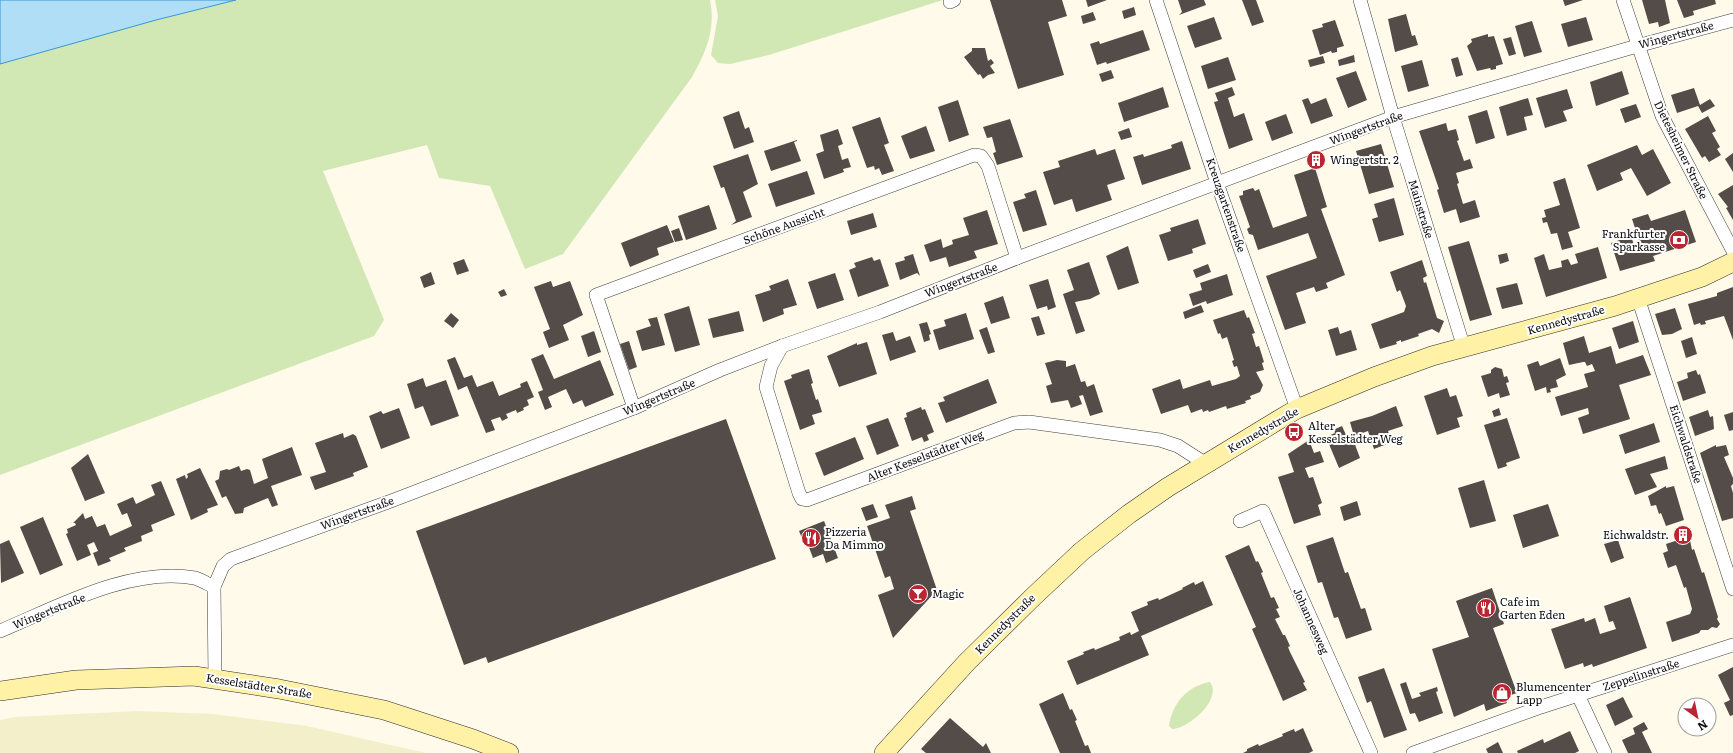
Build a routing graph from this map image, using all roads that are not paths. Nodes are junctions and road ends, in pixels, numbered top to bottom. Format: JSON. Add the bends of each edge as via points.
{"nodes":[{"id":1,"x":1156,"y":0,"type":"edge"},
{"id":2,"x":1360,"y":0,"type":"edge"},
{"id":3,"x":1623,"y":0,"type":"edge"},
{"id":4,"x":1733,"y":20,"type":"edge"},
{"id":5,"x":1637,"y":46,"type":"junction"},
{"id":6,"x":1393,"y":117,"type":"junction"},
{"id":7,"x":1217,"y":183,"type":"junction"},
{"id":8,"x":1733,"y":251,"type":"edge"},
{"id":9,"x":1018,"y":258,"type":"junction"},
{"id":10,"x":1733,"y":262,"type":"edge"},
{"id":11,"x":1638,"y":298,"type":"junction"},
{"id":12,"x":782,"y":346,"type":"junction"},
{"id":13,"x":1464,"y":348,"type":"junction"},
{"id":14,"x":634,"y":408,"type":"junction"},
{"id":15,"x":1297,"y":409,"type":"junction"},
{"id":16,"x":1206,"y":464,"type":"junction"},
{"id":17,"x":1240,"y":521,"type":"dead end"},
{"id":18,"x":214,"y":587,"type":"junction"},
{"id":19,"x":1733,"y":589,"type":"edge"},
{"id":20,"x":0,"y":631,"type":"edge"},
{"id":21,"x":1733,"y":645,"type":"edge"},
{"id":22,"x":215,"y":679,"type":"junction"},
{"id":23,"x":0,"y":691,"type":"edge"},
{"id":24,"x":1578,"y":695,"type":"junction"},
{"id":25,"x":509,"y":753,"type":"edge"},
{"id":26,"x":884,"y":753,"type":"edge"},
{"id":27,"x":1370,"y":753,"type":"edge"},
{"id":28,"x":1413,"y":753,"type":"edge"},
{"id":29,"x":1605,"y":753,"type":"edge"}],
"edges":[{"from":1,"to":7,"type":"street","name":"Kreuzgartenstraße"},
{"from":2,"to":6,"type":"street","name":"Mainstraße"},
{"from":3,"to":5,"type":"street","name":"Dietesheimer Straße"},
{"from":4,"to":5,"type":"street","name":"Wingertstraße"},
{"from":5,"to":6,"type":"street","name":"Wingertstraße"},
{"from":5,"to":8,"type":"street","name":"Dietesheimer Straße","via":[[1665,122]]},
{"from":6,"to":7,"type":"street","name":"Wingertstraße"},
{"from":6,"to":13,"type":"street","name":"Mainstraße"},
{"from":7,"to":9,"type":"street","name":"Wingertstraße"},
{"from":7,"to":15,"type":"street","name":"Kreuzgartenstraße"},
{"from":9,"to":12,"type":"street","name":"Wingertstraße","via":[[880,312]]},
{"from":9,"to":14,"type":"street","name":"Schöne Aussicht","via":[[988,166],[981,156],[974,155],[596,295]]},
{"from":10,"to":11,"type":"main road","name":"Kennedystraße","via":[[1702,277]]},
{"from":11,"to":13,"type":"main road","name":"Kennedystraße"},
{"from":11,"to":19,"type":"street","name":"Eichwaldstraße"},
{"from":12,"to":14,"type":"street","name":"Wingertstraße"},
{"from":12,"to":16,"type":"street","name":"Alter Kesselstädter Weg","via":[[771,366],[766,387],[802,499],[807,500],[1014,423],[1029,422],[1160,440],[1178,446]]},
{"from":13,"to":15,"type":"main road","name":"Kennedystraße","via":[[1432,356],[1374,377]]},
{"from":14,"to":18,"type":"street","name":"Wingertstraße","via":[[231,559],[223,566]]},
{"from":15,"to":16,"type":"main road","name":"Kennedystraße"},
{"from":16,"to":26,"type":"main road","name":"Kennedystraße","via":[[1129,514],[1082,551],[967,662]]},
{"from":17,"to":27,"type":"street","name":"Johannesweg","via":[[1263,511]]},
{"from":18,"to":20,"type":"street","name":"Wingertstraße","via":[[196,579],[173,576],[149,578],[115,585],[86,595]]},
{"from":18,"to":22,"type":"street","name":"Wingertstraße"},
{"from":21,"to":24,"type":"street","name":"Zeppelinstraße"},
{"from":22,"to":23,"type":"main road","name":"Kesselstädter Straße","via":[[194,676],[108,678]]},
{"from":22,"to":25,"type":"main road","name":"Kesselstädter Straße","via":[[384,710]]},
{"from":24,"to":28,"type":"street","name":"Zeppelinstraße"},
{"from":24,"to":29,"type":"street"}]}
